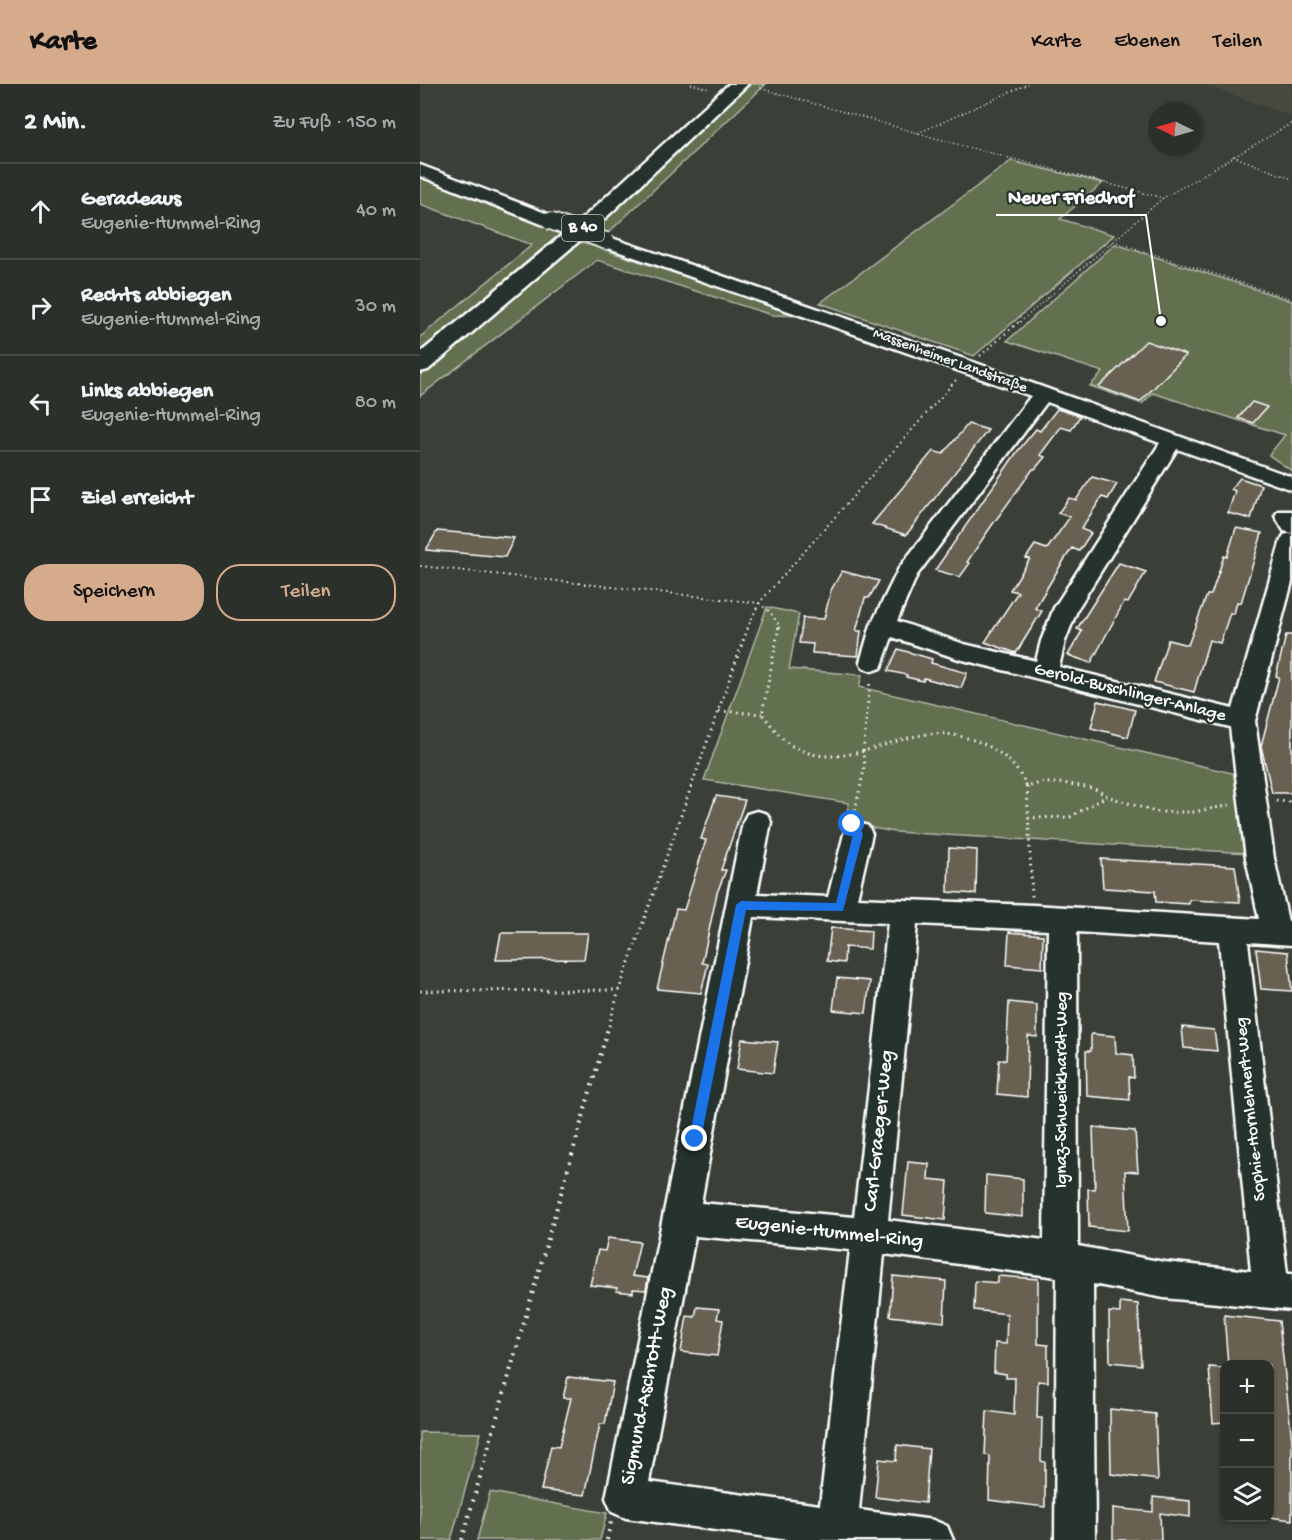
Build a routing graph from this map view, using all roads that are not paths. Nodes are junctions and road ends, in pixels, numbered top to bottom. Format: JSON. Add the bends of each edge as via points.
{"nodes":[{"id":1,"x":739,"y":84,"type":"edge"},
{"id":2,"x":420,"y":170,"type":"edge"},
{"id":3,"x":420,"y":364,"type":"edge"},
{"id":4,"x":1043,"y":394,"type":"junction"},
{"id":5,"x":1172,"y":441,"type":"junction"},
{"id":6,"x":1292,"y":484,"type":"edge"},
{"id":7,"x":1292,"y":540,"type":"edge"},
{"id":8,"x":883,"y":625,"type":"junction"},
{"id":9,"x":872,"y":662,"type":"road end"},
{"id":10,"x":1046,"y":672,"type":"junction"},
{"id":11,"x":1242,"y":721,"type":"junction"},
{"id":12,"x":757,"y":822,"type":"dead end"},
{"id":13,"x":858,"y":834,"type":"road end"},
{"id":14,"x":741,"y":905,"type":"junction"},
{"id":15,"x":840,"y":908,"type":"junction"},
{"id":16,"x":904,"y":912,"type":"junction"},
{"id":17,"x":1048,"y":919,"type":"junction"},
{"id":18,"x":1232,"y":928,"type":"junction"},
{"id":19,"x":1284,"y":932,"type":"edge"},
{"id":20,"x":681,"y":1218,"type":"junction"},
{"id":21,"x":869,"y":1235,"type":"junction"},
{"id":22,"x":1068,"y":1262,"type":"junction"},
{"id":23,"x":1281,"y":1291,"type":"edge"},
{"id":24,"x":837,"y":1528,"type":"junction"},
{"id":25,"x":933,"y":1540,"type":"edge"},
{"id":26,"x":1075,"y":1540,"type":"edge"}],
"edges":[{"from":1,"to":3,"type":"main road","number":"B 40","via":[[591,221]]},
{"from":2,"to":4,"type":"street","name":"Massenheimer Landstraße","bridge":true,"via":[[606,241]]},
{"from":4,"to":5,"type":"street","name":"Massenheimer Landstraße"},
{"from":4,"to":8,"type":"street","via":[[907,573]]},
{"from":5,"to":6,"type":"street","name":"Massenheimer Landstraße"},
{"from":5,"to":10,"type":"street","via":[[1066,608]]},
{"from":7,"to":11,"type":"street"},
{"from":8,"to":9,"type":"street"},
{"from":8,"to":10,"type":"street","name":"Gerold-Buschlinger-Anlage","via":[[959,651]]},
{"from":10,"to":11,"type":"street","name":"Gerold-Buschlinger-Anlage"},
{"from":11,"to":19,"type":"street","name":"Gerold-Buschlinger-Anlage","via":[[1260,858]]},
{"from":12,"to":14,"type":"street"},
{"from":13,"to":15,"type":"street"},
{"from":14,"to":15,"type":"street"},
{"from":14,"to":20,"type":"street"},
{"from":15,"to":16,"type":"street"},
{"from":16,"to":17,"type":"street"},
{"from":16,"to":21,"type":"street","name":"Carl-Graeger-Weg"},
{"from":17,"to":18,"type":"street"},
{"from":17,"to":22,"type":"street","name":"Ignaz-Schweickhardt-Weg"},
{"from":18,"to":19,"type":"street"},
{"from":18,"to":23,"type":"street","name":"Sophie-Hornlehnert-Weg"},
{"from":20,"to":21,"type":"street","name":"Eugenie-Hummel-Ring"},
{"from":20,"to":24,"type":"street","name":"Sigmund-Aschrott-Weg","via":[[626,1498]]},
{"from":21,"to":22,"type":"street","name":"Eugenie-Hummel-Ring"},
{"from":21,"to":24,"type":"street","name":"Carl-Graeger-Weg"},
{"from":22,"to":23,"type":"street","name":"Eugenie-Hummel-Ring","via":[[1164,1280]]},
{"from":22,"to":26,"type":"street"},
{"from":24,"to":25,"type":"street","name":"Sigmund-Aschrott-Weg"}]}
